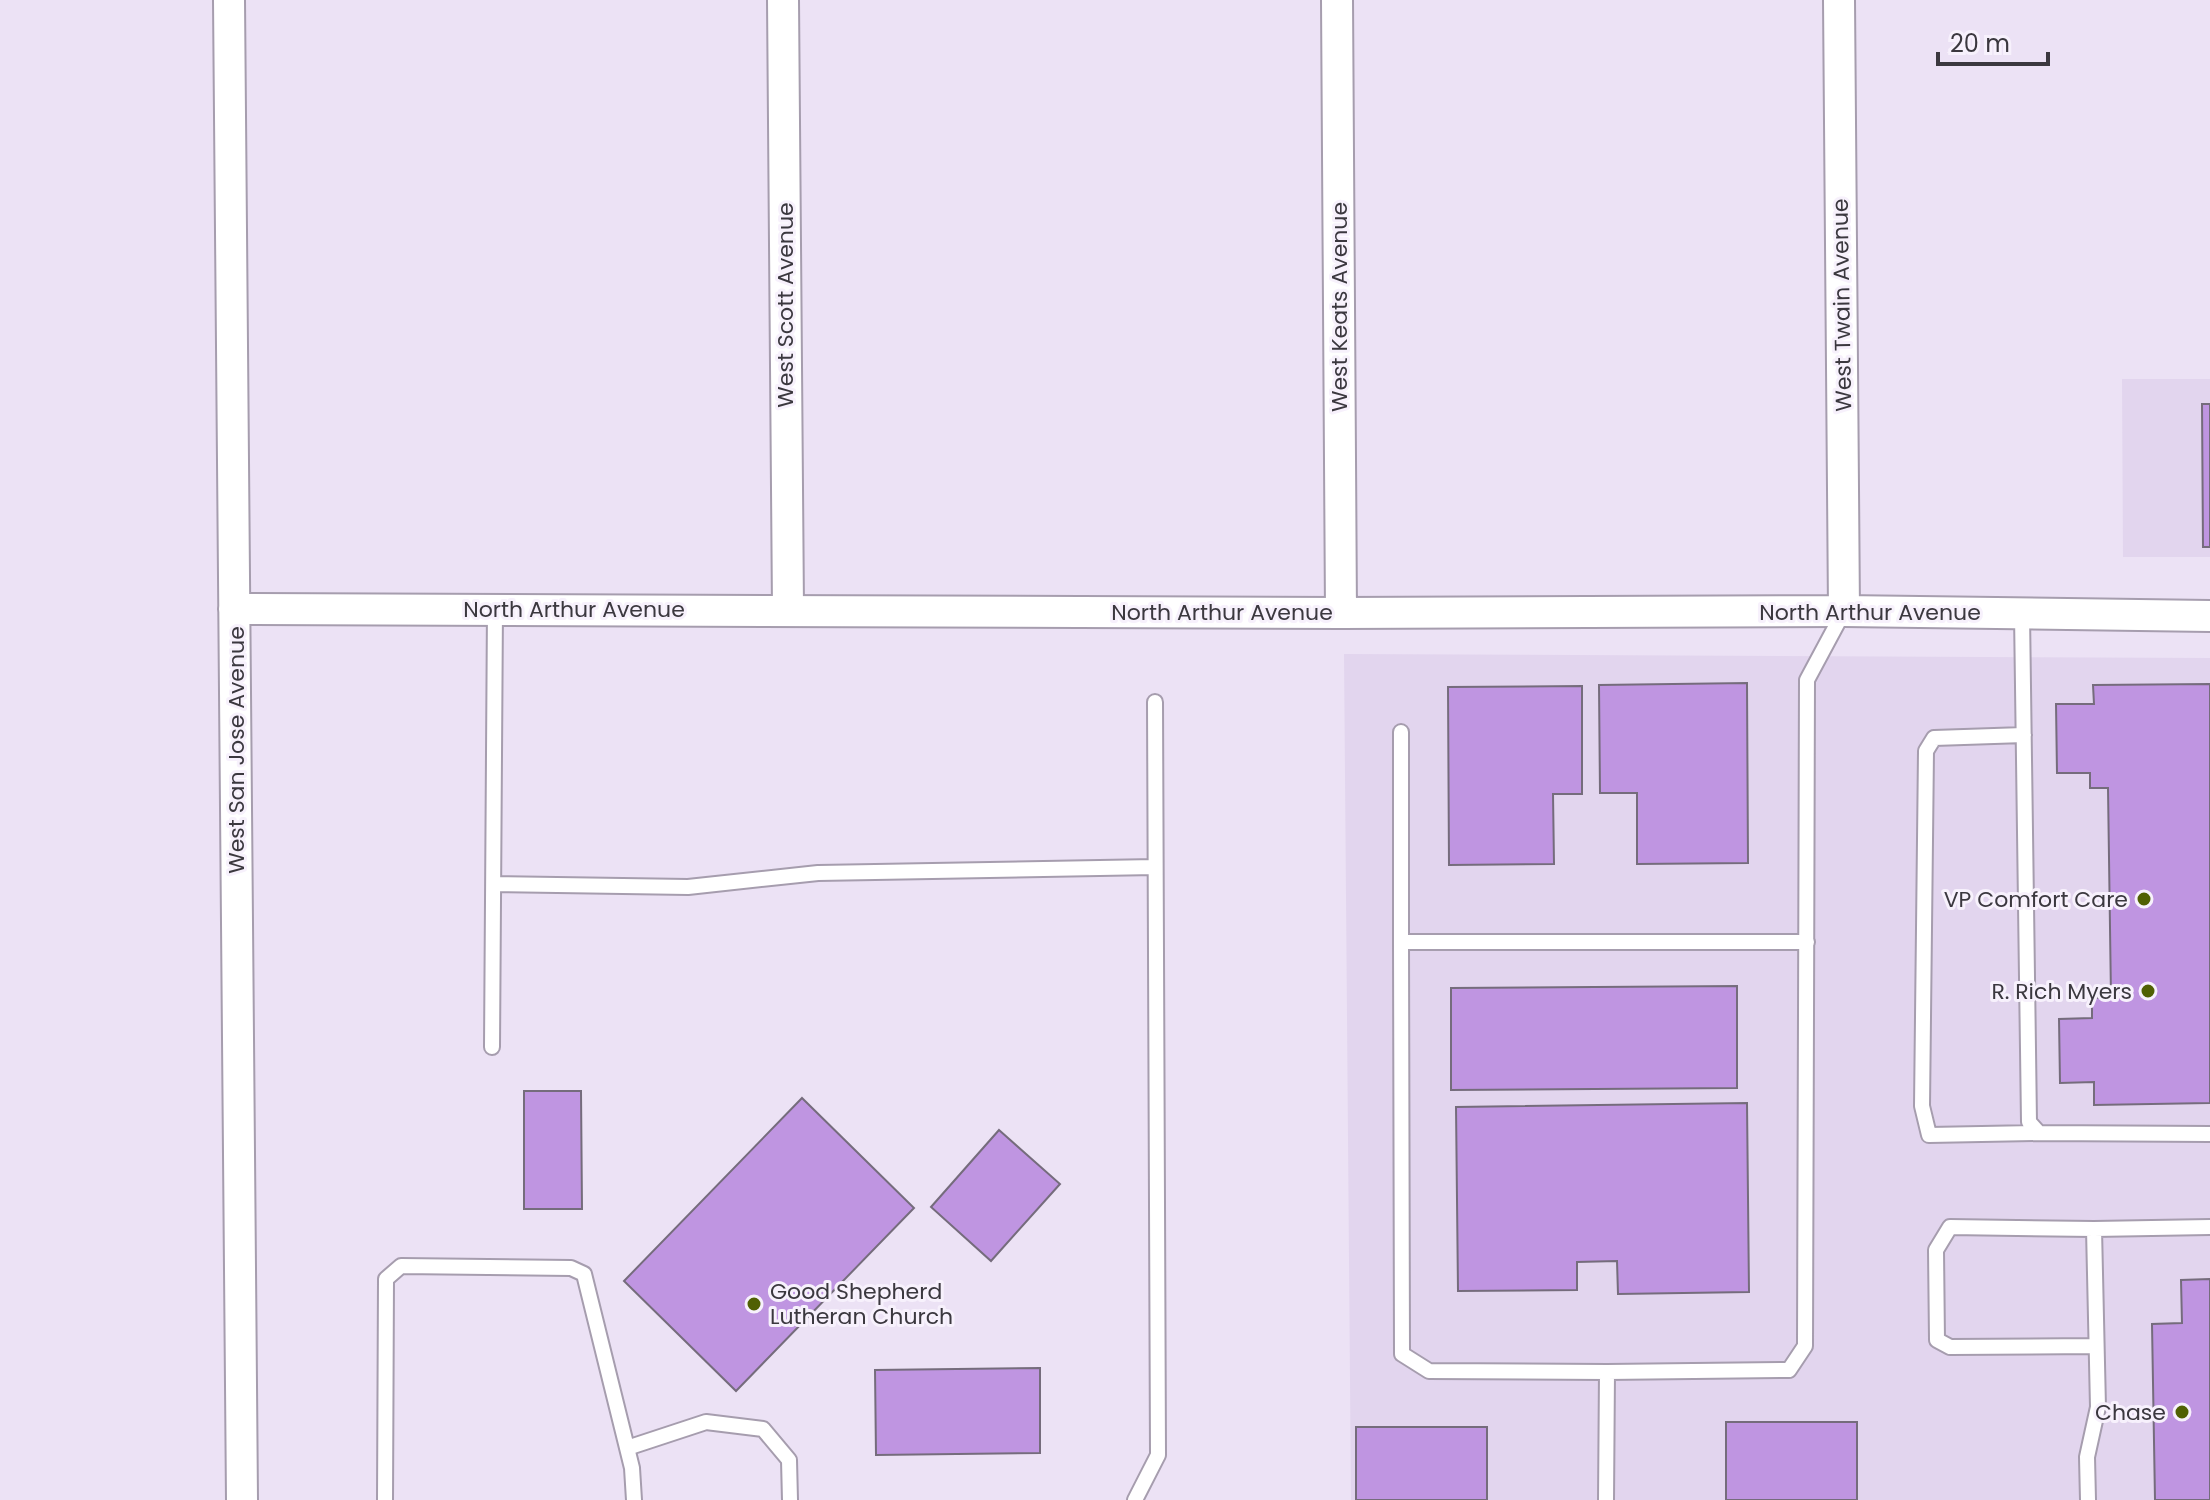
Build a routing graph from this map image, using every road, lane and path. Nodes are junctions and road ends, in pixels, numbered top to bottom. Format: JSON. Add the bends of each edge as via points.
{"nodes":[{"id":1,"x":229,"y":0,"type":"edge"},
{"id":2,"x":783,"y":0,"type":"edge"},
{"id":3,"x":1337,"y":0,"type":"edge"},
{"id":4,"x":1839,"y":0,"type":"edge"},
{"id":5,"x":495,"y":608,"type":"junction"},
{"id":6,"x":234,"y":609,"type":"junction"},
{"id":7,"x":788,"y":609,"type":"junction"},
{"id":8,"x":1844,"y":611,"type":"junction"},
{"id":9,"x":1341,"y":613,"type":"junction"},
{"id":10,"x":2022,"y":614,"type":"junction"},
{"id":11,"x":2210,"y":616,"type":"edge"},
{"id":12,"x":1155,"y":702,"type":"dead end"},
{"id":13,"x":1401,"y":732,"type":"dead end"},
{"id":14,"x":2024,"y":735,"type":"junction"},
{"id":15,"x":1155,"y":867,"type":"junction"},
{"id":16,"x":494,"y":884,"type":"junction"},
{"id":17,"x":1401,"y":942,"type":"junction"},
{"id":18,"x":1807,"y":942,"type":"junction"},
{"id":19,"x":492,"y":1047,"type":"dead end"},
{"id":20,"x":2039,"y":1133,"type":"junction"},
{"id":21,"x":2210,"y":1134,"type":"edge"},
{"id":22,"x":2210,"y":1227,"type":"edge"},
{"id":23,"x":2094,"y":1229,"type":"junction"},
{"id":24,"x":2096,"y":1346,"type":"junction"},
{"id":25,"x":1607,"y":1372,"type":"junction"},
{"id":26,"x":627,"y":1448,"type":"junction"},
{"id":27,"x":242,"y":1500,"type":"edge"},
{"id":28,"x":385,"y":1500,"type":"edge"},
{"id":29,"x":634,"y":1500,"type":"edge"},
{"id":30,"x":790,"y":1500,"type":"edge"},
{"id":31,"x":1135,"y":1500,"type":"edge"},
{"id":32,"x":1606,"y":1500,"type":"edge"},
{"id":33,"x":2088,"y":1500,"type":"edge"}],
"edges":[{"from":1,"to":6,"type":"street","name":"West San Jose Avenue"},
{"from":2,"to":7,"type":"street","name":"West Scott Avenue"},
{"from":3,"to":9,"type":"street","name":"West Keats Avenue"},
{"from":4,"to":8,"type":"street","name":"West Twain Avenue"},
{"from":5,"to":6,"type":"street","name":"North Arthur Avenue"},
{"from":5,"to":7,"type":"street","name":"North Arthur Avenue"},
{"from":5,"to":16,"type":"lane"},
{"from":6,"to":27,"type":"street","name":"West San Jose Avenue"},
{"from":7,"to":9,"type":"street","name":"North Arthur Avenue"},
{"from":8,"to":9,"type":"street","name":"North Arthur Avenue"},
{"from":8,"to":10,"type":"street","name":"North Arthur Avenue"},
{"from":8,"to":18,"type":"lane","via":[[1807,680]]},
{"from":10,"to":11,"type":"street","name":"North Arthur Avenue"},
{"from":10,"to":14,"type":"lane"},
{"from":12,"to":15,"type":"lane"},
{"from":13,"to":17,"type":"lane"},
{"from":14,"to":20,"type":"lane","via":[[2029,1122]]},
{"from":14,"to":20,"type":"lane","via":[[1934,738],[1926,751],[1922,1106],[1929,1135]]},
{"from":15,"to":16,"type":"lane","via":[[818,873],[688,887]]},
{"from":15,"to":31,"type":"lane","via":[[1158,1455]]},
{"from":16,"to":19,"type":"lane"},
{"from":17,"to":18,"type":"lane"},
{"from":17,"to":25,"type":"lane","via":[[1402,1354],[1429,1371]]},
{"from":18,"to":25,"type":"lane","via":[[1805,1346],[1789,1370]]},
{"from":20,"to":21,"type":"lane"},
{"from":22,"to":23,"type":"lane"},
{"from":23,"to":24,"type":"lane"},
{"from":23,"to":24,"type":"lane","via":[[1950,1227],[1936,1250],[1937,1340],[1950,1347]]},
{"from":24,"to":33,"type":"lane","via":[[2098,1407],[2087,1457]]},
{"from":25,"to":32,"type":"lane"},
{"from":26,"to":28,"type":"lane","via":[[584,1274],[571,1268],[401,1266],[386,1279]]},
{"from":26,"to":29,"type":"lane"},
{"from":26,"to":30,"type":"lane","via":[[706,1422],[763,1429],[789,1460]]}]}
